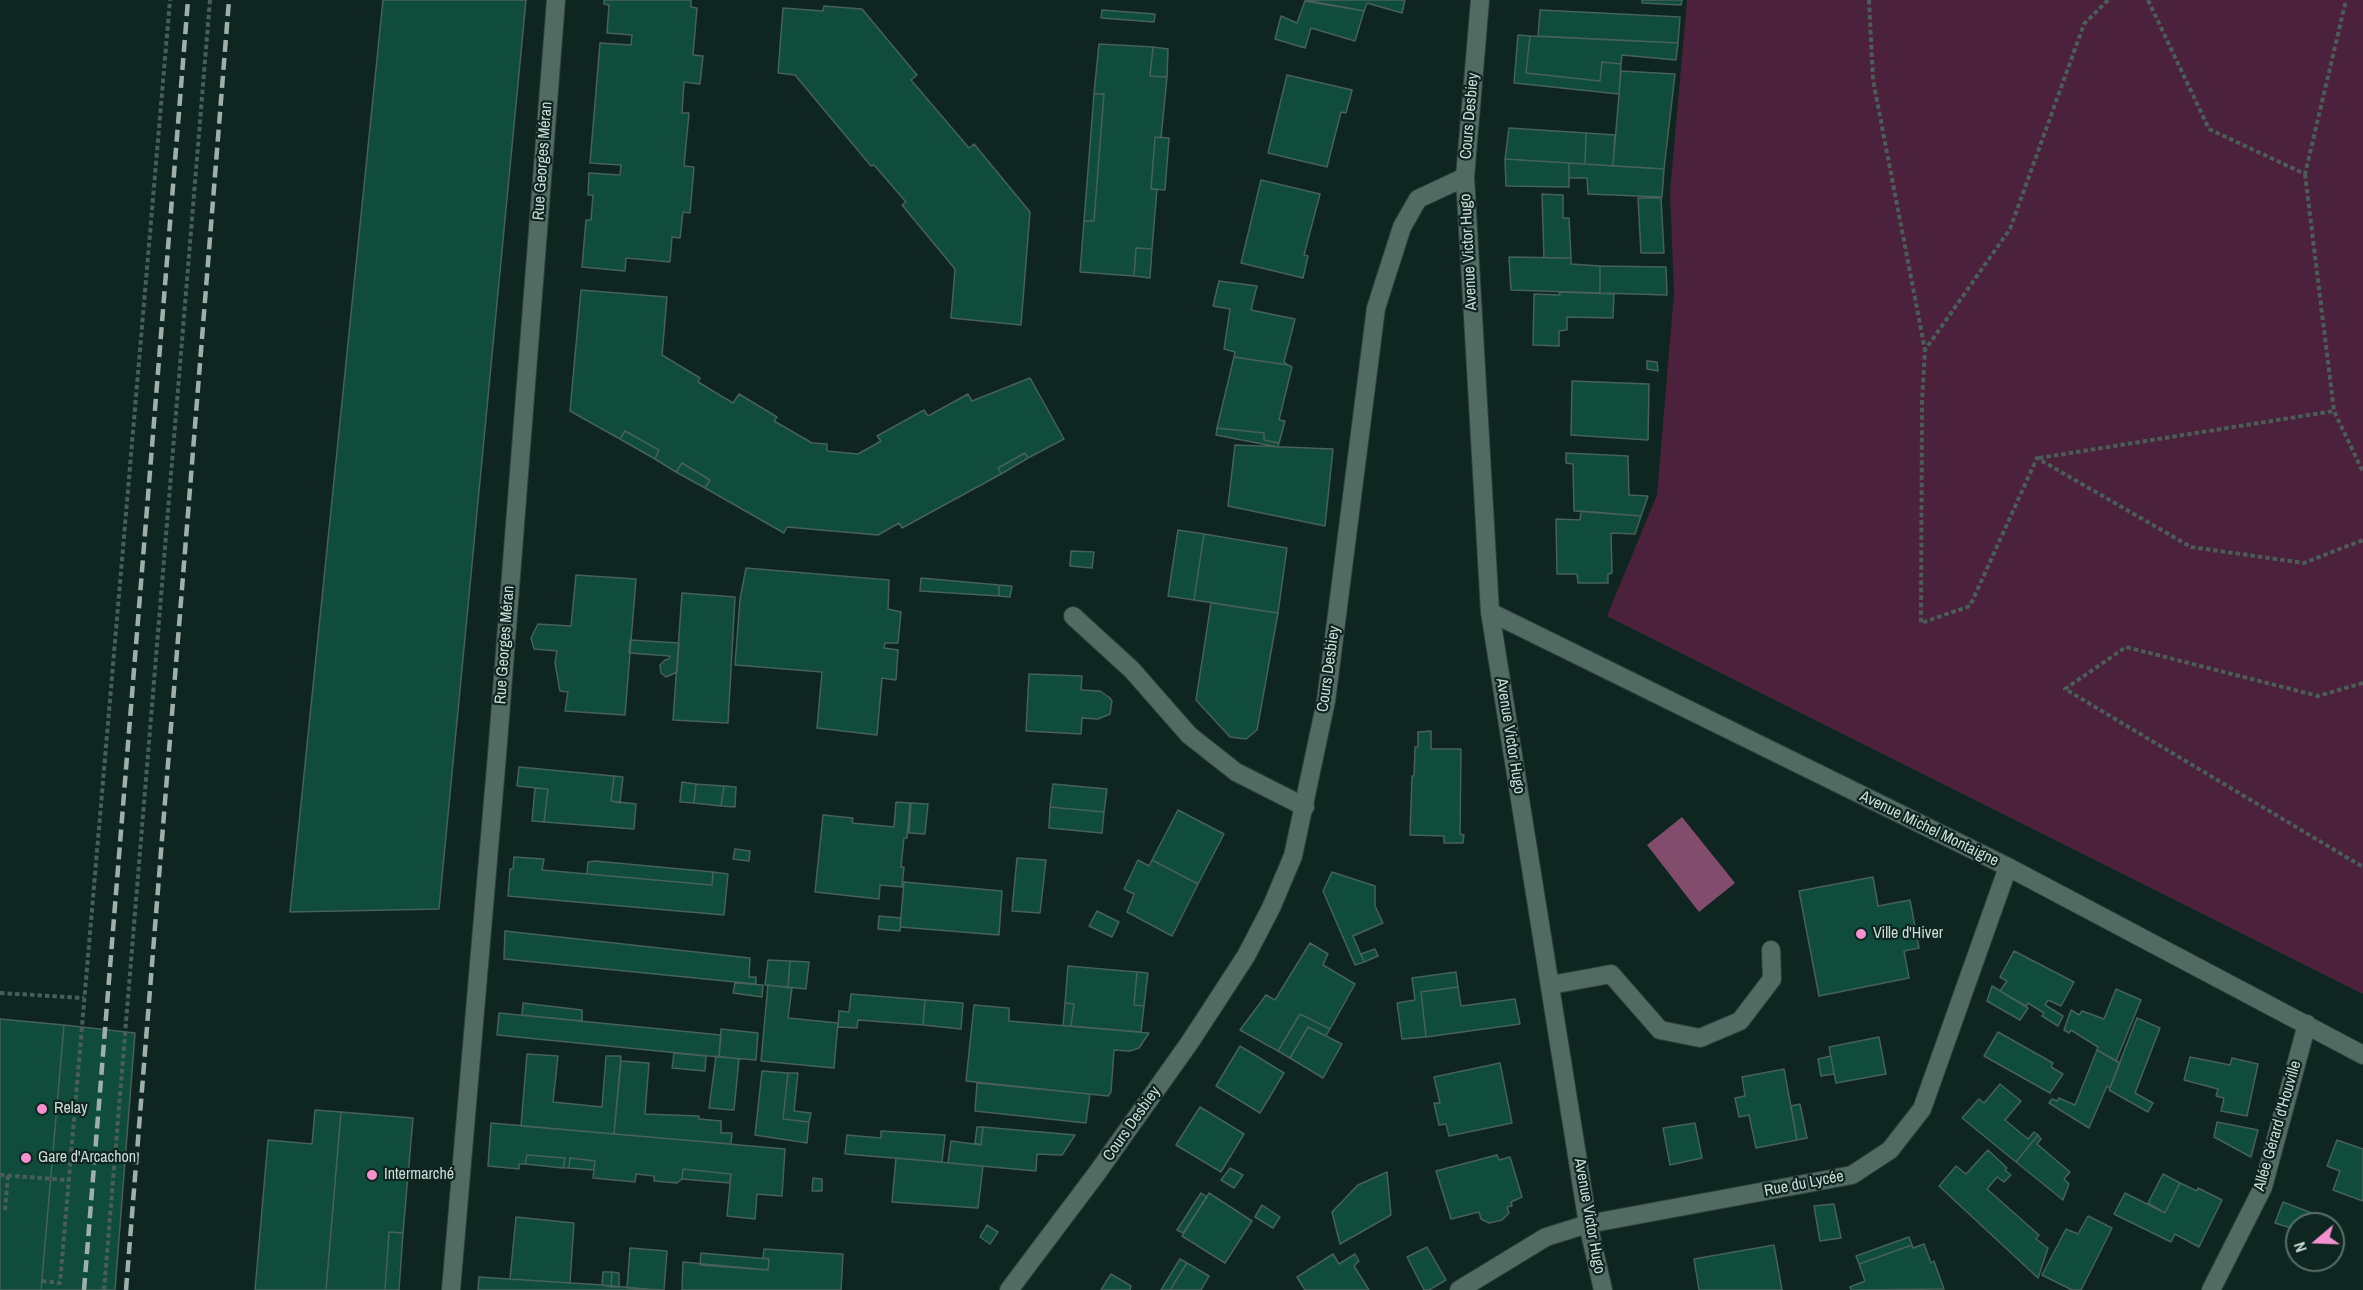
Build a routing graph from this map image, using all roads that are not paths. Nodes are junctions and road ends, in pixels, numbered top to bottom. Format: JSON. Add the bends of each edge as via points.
{"nodes":[{"id":1,"x":556,"y":0,"type":"edge"},
{"id":2,"x":1480,"y":0,"type":"edge"},
{"id":3,"x":1465,"y":177,"type":"junction"},
{"id":4,"x":1490,"y":612,"type":"junction"},
{"id":5,"x":1073,"y":616,"type":"dead end"},
{"id":6,"x":1305,"y":807,"type":"junction"},
{"id":7,"x":2008,"y":867,"type":"junction"},
{"id":8,"x":1771,"y":950,"type":"dead end"},
{"id":9,"x":1551,"y":985,"type":"junction"},
{"id":10,"x":2307,"y":1024,"type":"junction"},
{"id":11,"x":2363,"y":1055,"type":"edge"},
{"id":12,"x":1588,"y":1224,"type":"junction"},
{"id":13,"x":451,"y":1290,"type":"edge"},
{"id":14,"x":1009,"y":1290,"type":"edge"},
{"id":15,"x":1459,"y":1290,"type":"edge"},
{"id":16,"x":1602,"y":1290,"type":"edge"},
{"id":17,"x":2211,"y":1290,"type":"edge"}],
"edges":[{"from":1,"to":13,"type":"street","name":"Rue Georges Méran"},
{"from":2,"to":3,"type":"street","name":"Cours Desbiey"},
{"from":3,"to":4,"type":"street","name":"Avenue Victor Hugo"},
{"from":3,"to":6,"type":"street","name":"Cours Desbiey","via":[[1418,199],[1402,227],[1376,308],[1326,701]]},
{"from":4,"to":7,"type":"street","name":"Avenue Michel Montaigne"},
{"from":4,"to":9,"type":"street","name":"Avenue Victor Hugo"},
{"from":5,"to":6,"type":"street","via":[[1132,670],[1189,735],[1236,772]]},
{"from":6,"to":14,"type":"street","name":"Cours Desbiey","via":[[1293,856],[1246,956],[1190,1042]]},
{"from":7,"to":10,"type":"street","name":"Avenue Michel Montaigne"},
{"from":7,"to":12,"type":"street","name":"Rue du Lycée","via":[[1922,1109],[1890,1150],[1852,1175]]},
{"from":8,"to":9,"type":"street","via":[[1772,979],[1740,1021],[1700,1038],[1660,1030],[1611,974]]},
{"from":9,"to":12,"type":"street","name":"Avenue Victor Hugo"},
{"from":10,"to":11,"type":"street","name":"Avenue Michel Montaigne"},
{"from":10,"to":17,"type":"street","name":"Allée Gérard d'Houville","via":[[2263,1187]]},
{"from":12,"to":15,"type":"street","name":"Rue du Lycée","via":[[1546,1237]]},
{"from":12,"to":16,"type":"street","name":"Avenue Victor Hugo"}]}
